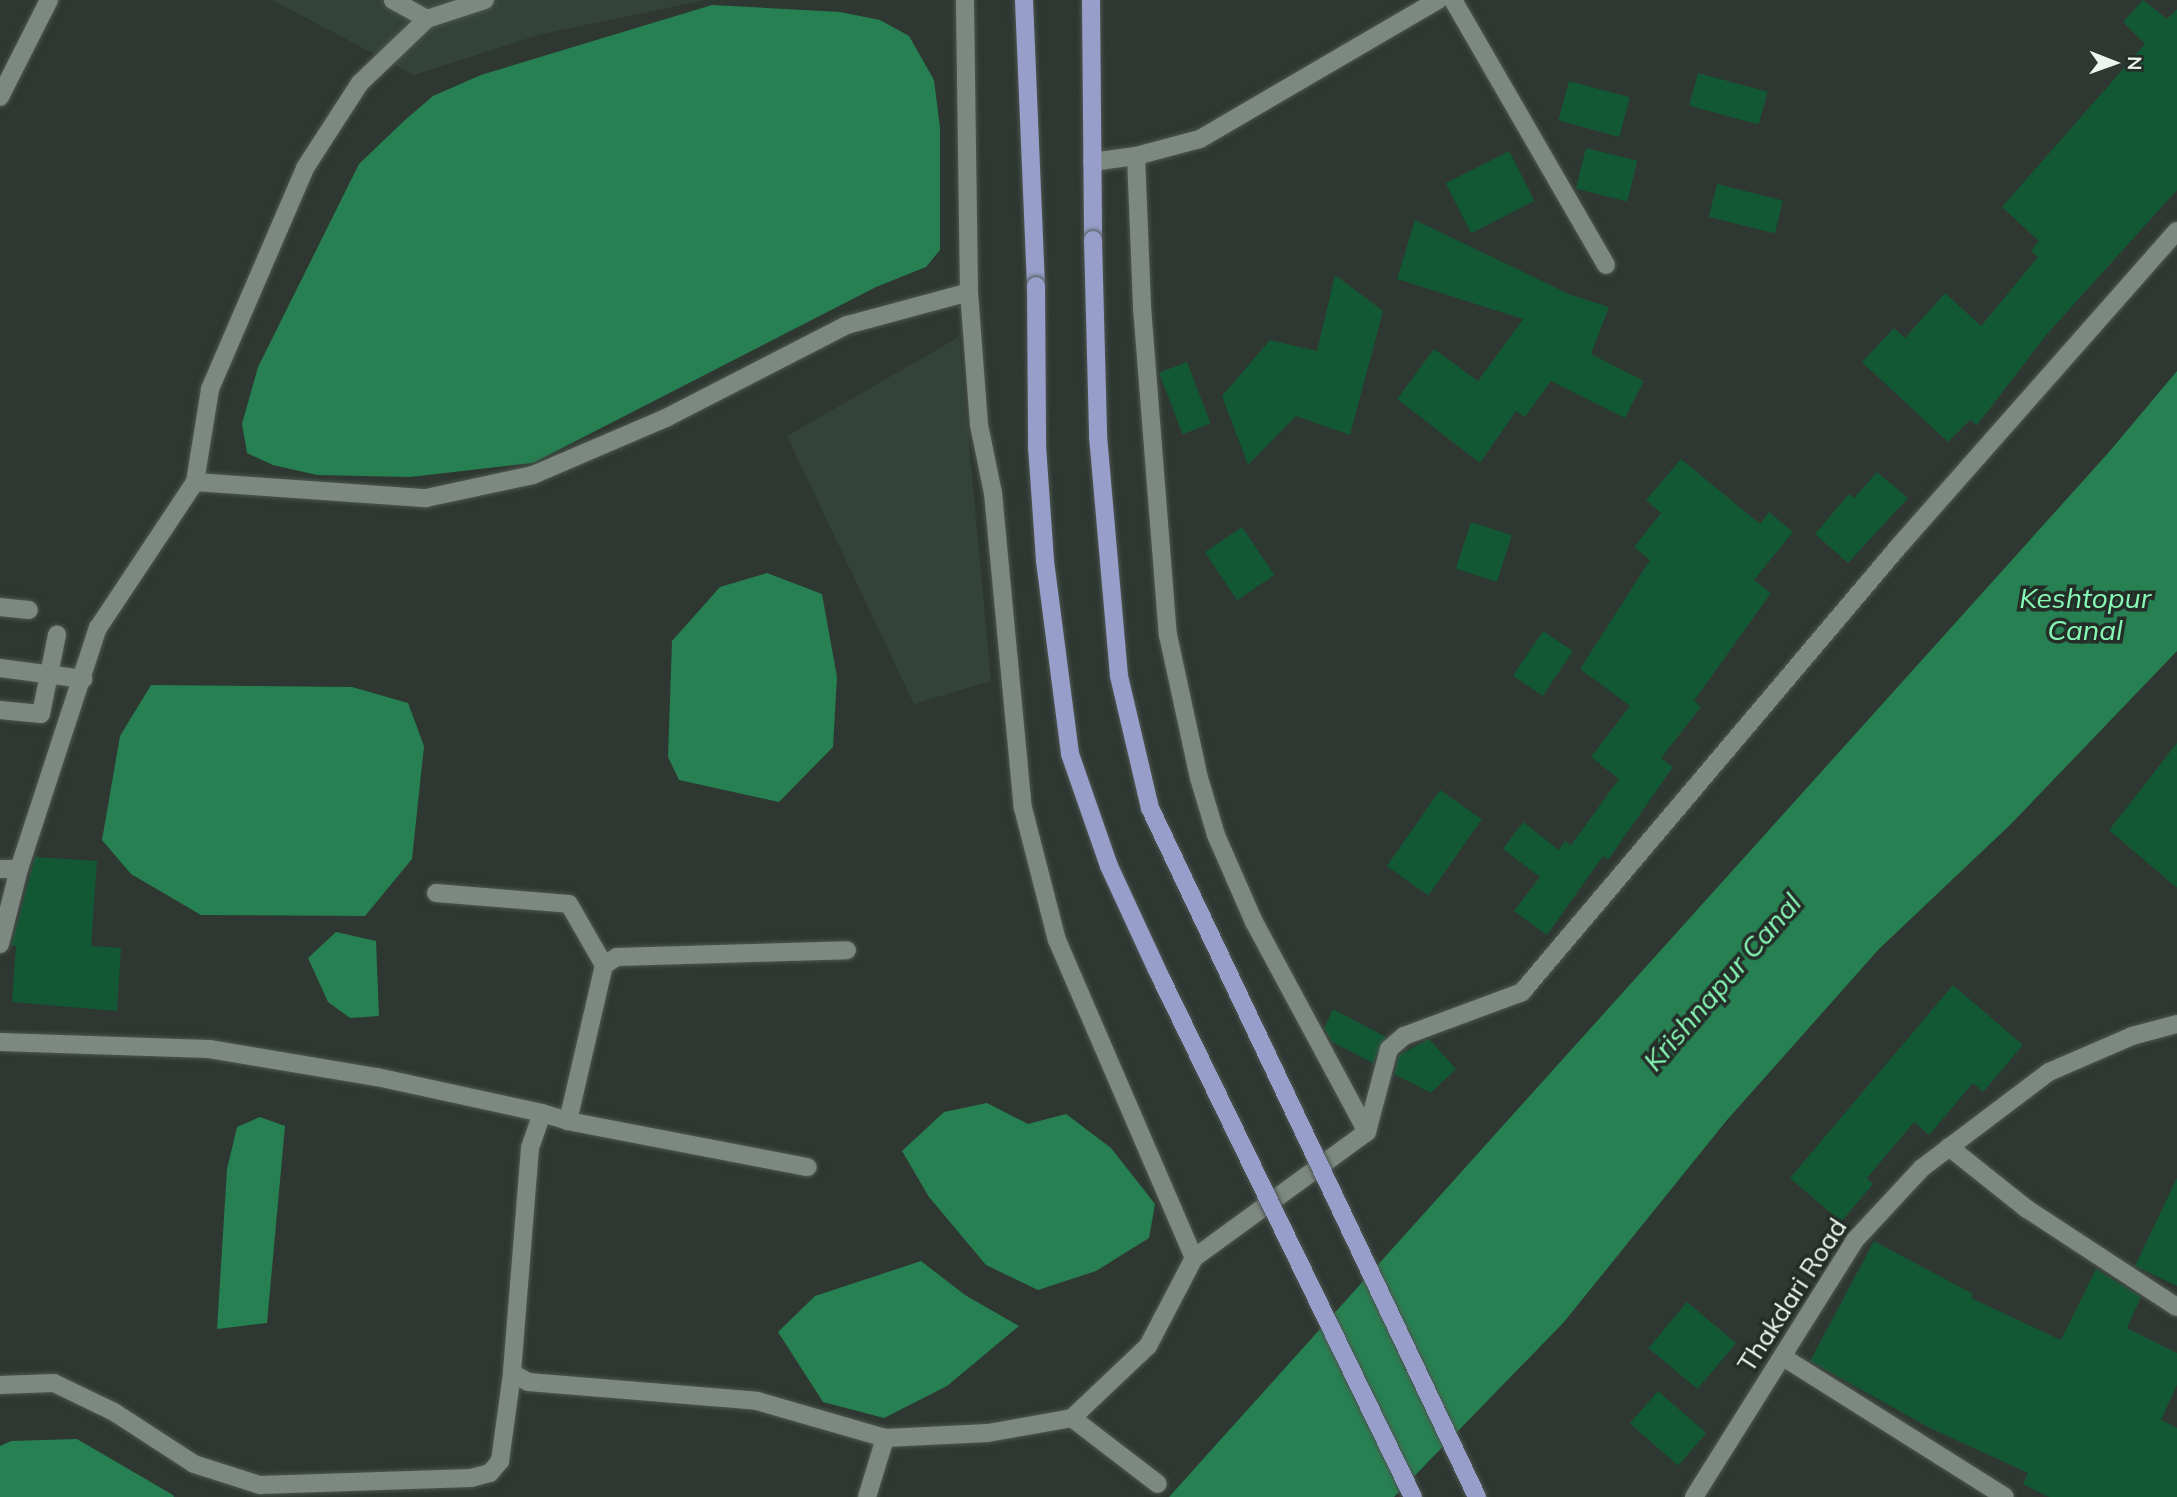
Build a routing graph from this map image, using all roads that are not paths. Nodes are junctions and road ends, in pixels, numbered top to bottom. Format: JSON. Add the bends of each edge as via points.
{"nodes":[{"id":1,"x":48,"y":0,"type":"edge"},
{"id":2,"x":393,"y":0,"type":"edge"},
{"id":3,"x":485,"y":0,"type":"edge"},
{"id":4,"x":965,"y":0,"type":"edge"},
{"id":5,"x":1024,"y":0,"type":"edge"},
{"id":6,"x":1091,"y":0,"type":"edge"},
{"id":7,"x":1438,"y":0,"type":"edge"},
{"id":8,"x":1453,"y":0,"type":"edge"},
{"id":9,"x":427,"y":19,"type":"junction"},
{"id":10,"x":0,"y":97,"type":"edge"},
{"id":11,"x":1136,"y":156,"type":"junction"},
{"id":12,"x":1092,"y":162,"type":"junction"},
{"id":13,"x":2177,"y":231,"type":"edge"},
{"id":14,"x":1606,"y":265,"type":"dead end"},
{"id":15,"x":969,"y":292,"type":"junction"},
{"id":16,"x":195,"y":482,"type":"junction"},
{"id":17,"x":0,"y":607,"type":"edge"},
{"id":18,"x":29,"y":610,"type":"dead end"},
{"id":19,"x":57,"y":635,"type":"dead end"},
{"id":20,"x":0,"y":668,"type":"edge"},
{"id":21,"x":48,"y":674,"type":"junction"},
{"id":22,"x":83,"y":679,"type":"junction"},
{"id":23,"x":0,"y":710,"type":"edge"},
{"id":24,"x":0,"y":869,"type":"edge"},
{"id":25,"x":19,"y":869,"type":"junction"},
{"id":26,"x":436,"y":893,"type":"dead end"},
{"id":27,"x":0,"y":944,"type":"edge"},
{"id":28,"x":847,"y":950,"type":"dead end"},
{"id":29,"x":604,"y":965,"type":"junction"},
{"id":30,"x":2177,"y":1024,"type":"edge"},
{"id":31,"x":0,"y":1042,"type":"edge"},
{"id":32,"x":542,"y":1113,"type":"junction"},
{"id":33,"x":568,"y":1121,"type":"junction"},
{"id":34,"x":1367,"y":1132,"type":"junction"},
{"id":35,"x":1949,"y":1147,"type":"junction"},
{"id":36,"x":808,"y":1167,"type":"dead end"},
{"id":37,"x":1194,"y":1258,"type":"junction"},
{"id":38,"x":2177,"y":1307,"type":"edge"},
{"id":39,"x":1783,"y":1357,"type":"junction"},
{"id":40,"x":512,"y":1373,"type":"junction"},
{"id":41,"x":0,"y":1385,"type":"edge"},
{"id":42,"x":1072,"y":1418,"type":"junction"},
{"id":43,"x":885,"y":1438,"type":"junction"},
{"id":44,"x":1158,"y":1484,"type":"dead end"},
{"id":45,"x":867,"y":1497,"type":"edge"},
{"id":46,"x":1413,"y":1497,"type":"edge"},
{"id":47,"x":1477,"y":1497,"type":"edge"},
{"id":48,"x":1694,"y":1497,"type":"edge"},
{"id":49,"x":2004,"y":1497,"type":"edge"}],
"edges":[{"from":1,"to":10,"type":"street"},
{"from":2,"to":9,"type":"street"},
{"from":3,"to":9,"type":"street"},
{"from":4,"to":15,"type":"street"},
{"from":5,"to":46,"type":"main road","bridge":true,"via":[[1037,446],[1045,561],[1070,754],[1109,866]]},
{"from":6,"to":12,"type":"main road"},
{"from":7,"to":11,"type":"street","via":[[1200,139]]},
{"from":8,"to":14,"type":"street"},
{"from":9,"to":16,"type":"street","via":[[359,83],[305,168],[210,389]]},
{"from":11,"to":12,"type":"street"},
{"from":11,"to":34,"type":"street","via":[[1142,307],[1168,635],[1199,778],[1216,835],[1254,922]]},
{"from":12,"to":47,"type":"main road","bridge":true,"via":[[1098,436],[1119,676],[1150,808]]},
{"from":13,"to":34,"type":"street","via":[[1899,546],[1522,992],[1404,1036],[1389,1049]]},
{"from":15,"to":16,"type":"street","via":[[847,325],[666,418],[533,475],[426,498]]},
{"from":15,"to":37,"type":"street","via":[[979,425],[993,493],[1023,808],[1058,940]]},
{"from":16,"to":22,"type":"street","via":[[98,628]]},
{"from":17,"to":18,"type":"street"},
{"from":19,"to":21,"type":"street"},
{"from":20,"to":21,"type":"street"},
{"from":21,"to":22,"type":"street"},
{"from":21,"to":23,"type":"street","via":[[41,714]]},
{"from":22,"to":25,"type":"street"},
{"from":24,"to":25,"type":"street"},
{"from":25,"to":27,"type":"street"},
{"from":26,"to":29,"type":"street","via":[[569,904]]},
{"from":28,"to":29,"type":"street","via":[[617,957]]},
{"from":29,"to":33,"type":"street"},
{"from":30,"to":35,"type":"street","name":"Thakdari Road","via":[[2132,1036],[2049,1072]]},
{"from":31,"to":32,"type":"street","via":[[209,1049],[377,1077]]},
{"from":32,"to":33,"type":"street"},
{"from":32,"to":40,"type":"street","via":[[530,1148]]},
{"from":33,"to":36,"type":"street"},
{"from":34,"to":37,"type":"street"},
{"from":35,"to":38,"type":"street","via":[[2038,1216]]},
{"from":35,"to":39,"type":"street","name":"Thakdari Road","via":[[1922,1168],[1855,1240]]},
{"from":37,"to":42,"type":"street","via":[[1148,1346]]},
{"from":39,"to":48,"type":"street","name":"Thakdari Road"},
{"from":39,"to":49,"type":"street"},
{"from":40,"to":41,"type":"street","via":[[500,1461],[490,1473],[471,1478],[260,1485],[194,1464],[114,1412],[54,1383]]},
{"from":40,"to":43,"type":"street","via":[[528,1382],[757,1401]]},
{"from":42,"to":43,"type":"street","via":[[988,1433]]},
{"from":42,"to":44,"type":"street"},
{"from":43,"to":45,"type":"street"}]}
